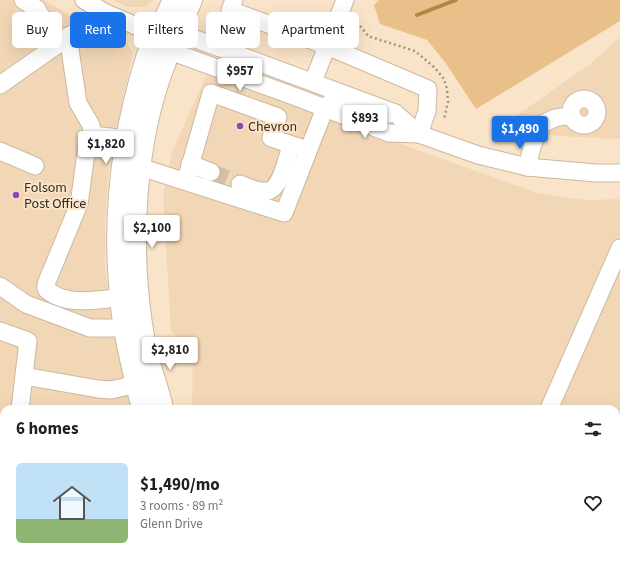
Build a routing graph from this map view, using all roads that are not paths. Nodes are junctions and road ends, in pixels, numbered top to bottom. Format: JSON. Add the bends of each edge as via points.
{"nodes":[{"id":1,"x":22,"y":0,"type":"edge"},
{"id":2,"x":84,"y":0,"type":"edge"},
{"id":3,"x":174,"y":0,"type":"edge"},
{"id":4,"x":191,"y":0,"type":"edge"},
{"id":5,"x":234,"y":0,"type":"edge"},
{"id":6,"x":39,"y":12,"type":"edge"},
{"id":7,"x":104,"y":12,"type":"edge"},
{"id":8,"x":170,"y":12,"type":"edge"},
{"id":9,"x":182,"y":12,"type":"edge"},
{"id":10,"x":268,"y":24,"type":"edge"},
{"id":11,"x":68,"y":36,"type":"joint"},
{"id":12,"x":155,"y":48,"type":"edge"},
{"id":13,"x":162,"y":48,"type":"edge"},
{"id":14,"x":184,"y":48,"type":"edge"},
{"id":15,"x":196,"y":48,"type":"edge"},
{"id":16,"x":326,"y":48,"type":"edge"},
{"id":17,"x":332,"y":48,"type":"edge"},
{"id":18,"x":313,"y":82,"type":"junction"},
{"id":19,"x":0,"y":85,"type":"edge"},
{"id":20,"x":325,"y":108,"type":"junction"},
{"id":21,"x":394,"y":113,"type":"junction"},
{"id":22,"x":572,"y":115,"type":"dead end"},
{"id":23,"x":419,"y":134,"type":"junction"},
{"id":24,"x":92,"y":135,"type":"junction"},
{"id":25,"x":128,"y":138,"type":"junction"},
{"id":26,"x":292,"y":145,"type":"junction"},
{"id":27,"x":308,"y":150,"type":"junction"},
{"id":28,"x":0,"y":151,"type":"edge"},
{"id":29,"x":36,"y":166,"type":"dead end"},
{"id":30,"x":140,"y":167,"type":"junction"},
{"id":31,"x":527,"y":167,"type":"junction"},
{"id":32,"x":188,"y":172,"type":"junction"},
{"id":33,"x":211,"y":172,"type":"tunnel mouth"},
{"id":34,"x":620,"y":173,"type":"edge"},
{"id":35,"x":240,"y":184,"type":"tunnel mouth"},
{"id":36,"x":620,"y":248,"type":"edge"},
{"id":37,"x":0,"y":286,"type":"edge"},
{"id":38,"x":129,"y":296,"type":"junction"},
{"id":39,"x":125,"y":328,"type":"junction"},
{"id":40,"x":0,"y":331,"type":"edge"},
{"id":41,"x":24,"y":376,"type":"junction"},
{"id":42,"x":137,"y":384,"type":"junction"},
{"id":43,"x":20,"y":405,"type":"edge"},
{"id":44,"x":142,"y":405,"type":"edge"},
{"id":45,"x":151,"y":405,"type":"edge"},
{"id":46,"x":161,"y":405,"type":"edge"},
{"id":47,"x":551,"y":405,"type":"edge"}],
"edges":[{"from":1,"to":6,"type":"street"},
{"from":2,"to":7,"type":"street"},
{"from":3,"to":8,"type":"main road"},
{"from":4,"to":9,"type":"main road"},
{"from":5,"to":10,"type":"street","via":[[230,10]]},
{"from":11,"to":19,"type":"street"},
{"from":11,"to":24,"type":"street","via":[[78,103],[91,125]]},
{"from":12,"to":25,"type":"main road","via":[[144,68]]},
{"from":13,"to":30,"type":"main road","via":[[164,64],[155,91]]},
{"from":14,"to":20,"type":"street"},
{"from":15,"to":18,"type":"street"},
{"from":16,"to":18,"type":"street"},
{"from":17,"to":23,"type":"street","via":[[428,89],[427,112]]},
{"from":18,"to":21,"type":"street"},
{"from":20,"to":21,"type":"street","via":[[330,104],[339,105],[373,117]]},
{"from":20,"to":23,"type":"street","via":[[389,133]]},
{"from":20,"to":27,"type":"street"},
{"from":21,"to":23,"type":"street"},
{"from":22,"to":31,"type":"street","via":[[555,118],[540,125]]},
{"from":23,"to":31,"type":"street","via":[[478,155]]},
{"from":24,"to":25,"type":"street"},
{"from":24,"to":38,"type":"street","via":[[88,138],[79,204],[46,289],[53,296],[77,301]]},
{"from":25,"to":38,"type":"main road","via":[[118,220]]},
{"from":26,"to":27,"type":"street"},
{"from":26,"to":32,"type":"street","via":[[271,138],[278,117],[211,93]]},
{"from":26,"to":35,"type":"street","via":[[275,187],[269,191],[259,191]]},
{"from":27,"to":32,"type":"street","via":[[284,213]]},
{"from":28,"to":29,"type":"street"},
{"from":30,"to":32,"type":"street"},
{"from":30,"to":38,"type":"main road"},
{"from":31,"to":34,"type":"street"},
{"from":32,"to":33,"type":"street"},
{"from":36,"to":47,"type":"street"},
{"from":37,"to":39,"type":"street","via":[[26,304],[90,328]]},
{"from":38,"to":39,"type":"main road"},
{"from":38,"to":46,"type":"main road"},
{"from":39,"to":42,"type":"main road"},
{"from":40,"to":41,"type":"street","via":[[28,341]]},
{"from":41,"to":42,"type":"street","via":[[111,390]]},
{"from":41,"to":43,"type":"street"},
{"from":42,"to":44,"type":"main road"},
{"from":42,"to":45,"type":"main road","via":[[146,393]]}]}
